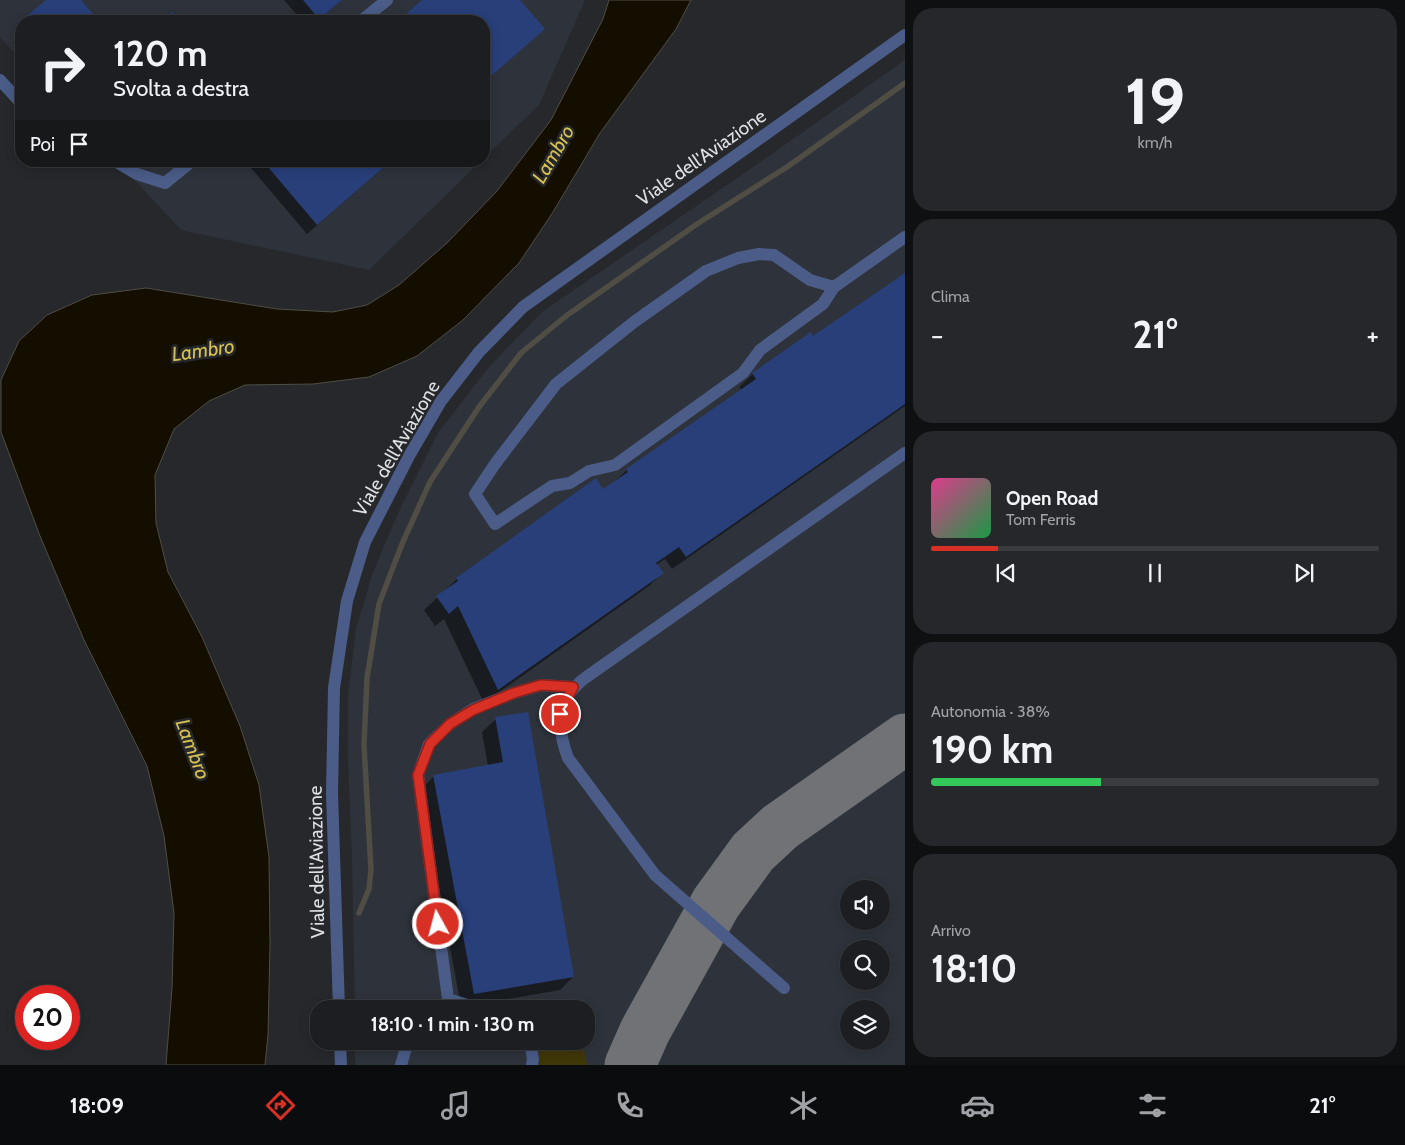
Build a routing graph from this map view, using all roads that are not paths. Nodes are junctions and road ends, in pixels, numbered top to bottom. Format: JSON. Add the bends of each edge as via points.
{"nodes":[{"id":1,"x":387,"y":0,"type":"edge"},
{"id":2,"x":368,"y":15,"type":"edge"},
{"id":3,"x":905,"y":35,"type":"edge"},
{"id":4,"x":0,"y":80,"type":"edge"},
{"id":5,"x":15,"y":96,"type":"edge"},
{"id":6,"x":125,"y":167,"type":"edge"},
{"id":7,"x":185,"y":167,"type":"edge"},
{"id":8,"x":905,"y":237,"type":"edge"},
{"id":9,"x":834,"y":287,"type":"junction"},
{"id":10,"x":905,"y":454,"type":"edge"},
{"id":11,"x":573,"y":687,"type":"junction"},
{"id":12,"x":784,"y":988,"type":"dead end"},
{"id":13,"x":339,"y":1000,"type":"edge"},
{"id":14,"x":451,"y":1000,"type":"edge"},
{"id":15,"x":340,"y":1050,"type":"edge"},
{"id":16,"x":405,"y":1050,"type":"edge"},
{"id":17,"x":532,"y":1050,"type":"edge"},
{"id":18,"x":340,"y":1065,"type":"edge"},
{"id":19,"x":401,"y":1065,"type":"edge"},
{"id":20,"x":532,"y":1065,"type":"edge"}],
"edges":[{"from":1,"to":2,"type":"street"},
{"from":3,"to":13,"type":"street","name":"Viale dell'Aviazione","via":[[523,307],[479,352],[441,401],[365,542],[348,601],[334,688],[332,793]]},
{"from":4,"to":5,"type":"street"},
{"from":6,"to":7,"type":"street","via":[[165,183]]},
{"from":8,"to":9,"type":"street"},
{"from":9,"to":9,"type":"street","via":[[810,280],[774,255],[738,258],[706,271],[634,322],[556,384],[475,494],[495,524],[552,486],[570,482],[589,471],[615,465],[743,373],[760,350],[823,304]]},
{"from":10,"to":11,"type":"street"},
{"from":11,"to":12,"type":"street","via":[[560,714],[562,744],[568,758],[654,875]]},
{"from":11,"to":14,"type":"street","via":[[541,685],[514,693],[473,710],[450,724],[430,744],[418,775],[448,999]]},
{"from":15,"to":18,"type":"street"},
{"from":16,"to":19,"type":"street"},
{"from":17,"to":20,"type":"street"}]}
